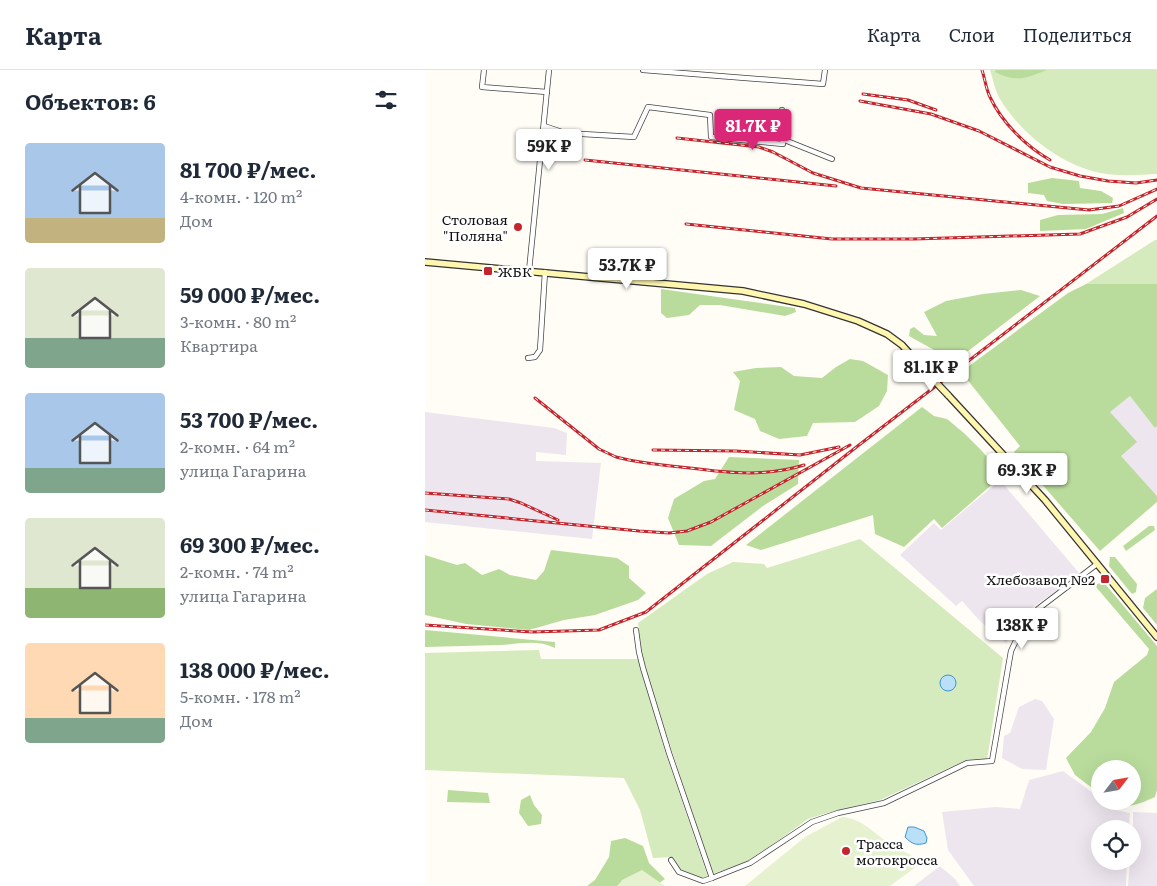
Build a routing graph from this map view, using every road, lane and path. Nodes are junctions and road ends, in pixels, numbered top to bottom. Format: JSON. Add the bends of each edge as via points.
{"nodes":[{"id":1,"x":483,"y":70,"type":"edge"},
{"id":2,"x":549,"y":70,"type":"edge"},
{"id":3,"x":643,"y":70,"type":"edge"},
{"id":4,"x":825,"y":70,"type":"edge"},
{"id":5,"x":547,"y":92,"type":"junction"},
{"id":6,"x":782,"y":110,"type":"dead end"},
{"id":7,"x":543,"y":126,"type":"junction"},
{"id":8,"x":783,"y":139,"type":"junction"},
{"id":9,"x":832,"y":159,"type":"dead end"},
{"id":10,"x":425,"y":262,"type":"edge"},
{"id":11,"x":529,"y":271,"type":"junction"},
{"id":12,"x":545,"y":272,"type":"junction"},
{"id":13,"x":528,"y":358,"type":"dead end"},
{"id":14,"x":1097,"y":564,"type":"junction"},
{"id":15,"x":636,"y":630,"type":"dead end"},
{"id":16,"x":1157,"y":637,"type":"edge"},
{"id":17,"x":671,"y":860,"type":"dead end"},
{"id":18,"x":712,"y":878,"type":"junction"}],
"edges":[{"from":1,"to":5,"type":"street","via":[[482,87]]},
{"from":2,"to":5,"type":"street"},
{"from":3,"to":4,"type":"street","via":[[823,84]]},
{"from":5,"to":7,"type":"street"},
{"from":6,"to":8,"type":"street"},
{"from":7,"to":8,"type":"street","via":[[565,133],[634,137],[648,107],[710,115],[711,137],[783,144]]},
{"from":7,"to":11,"type":"street"},
{"from":8,"to":9,"type":"street"},
{"from":10,"to":11,"type":"main road"},
{"from":11,"to":12,"type":"main road"},
{"from":12,"to":13,"type":"street","via":[[540,350],[535,357]]},
{"from":12,"to":14,"type":"main road","bridge":true,"via":[[743,291],[804,304],[887,334],[1029,481]]},
{"from":14,"to":16,"type":"main road"},
{"from":14,"to":18,"type":"street","via":[[1025,622],[1011,651],[992,762],[967,763],[883,803],[812,822],[750,863]]},
{"from":15,"to":18,"type":"street","via":[[643,668],[669,753]]},
{"from":17,"to":18,"type":"street","via":[[679,872],[703,880]]}]}
